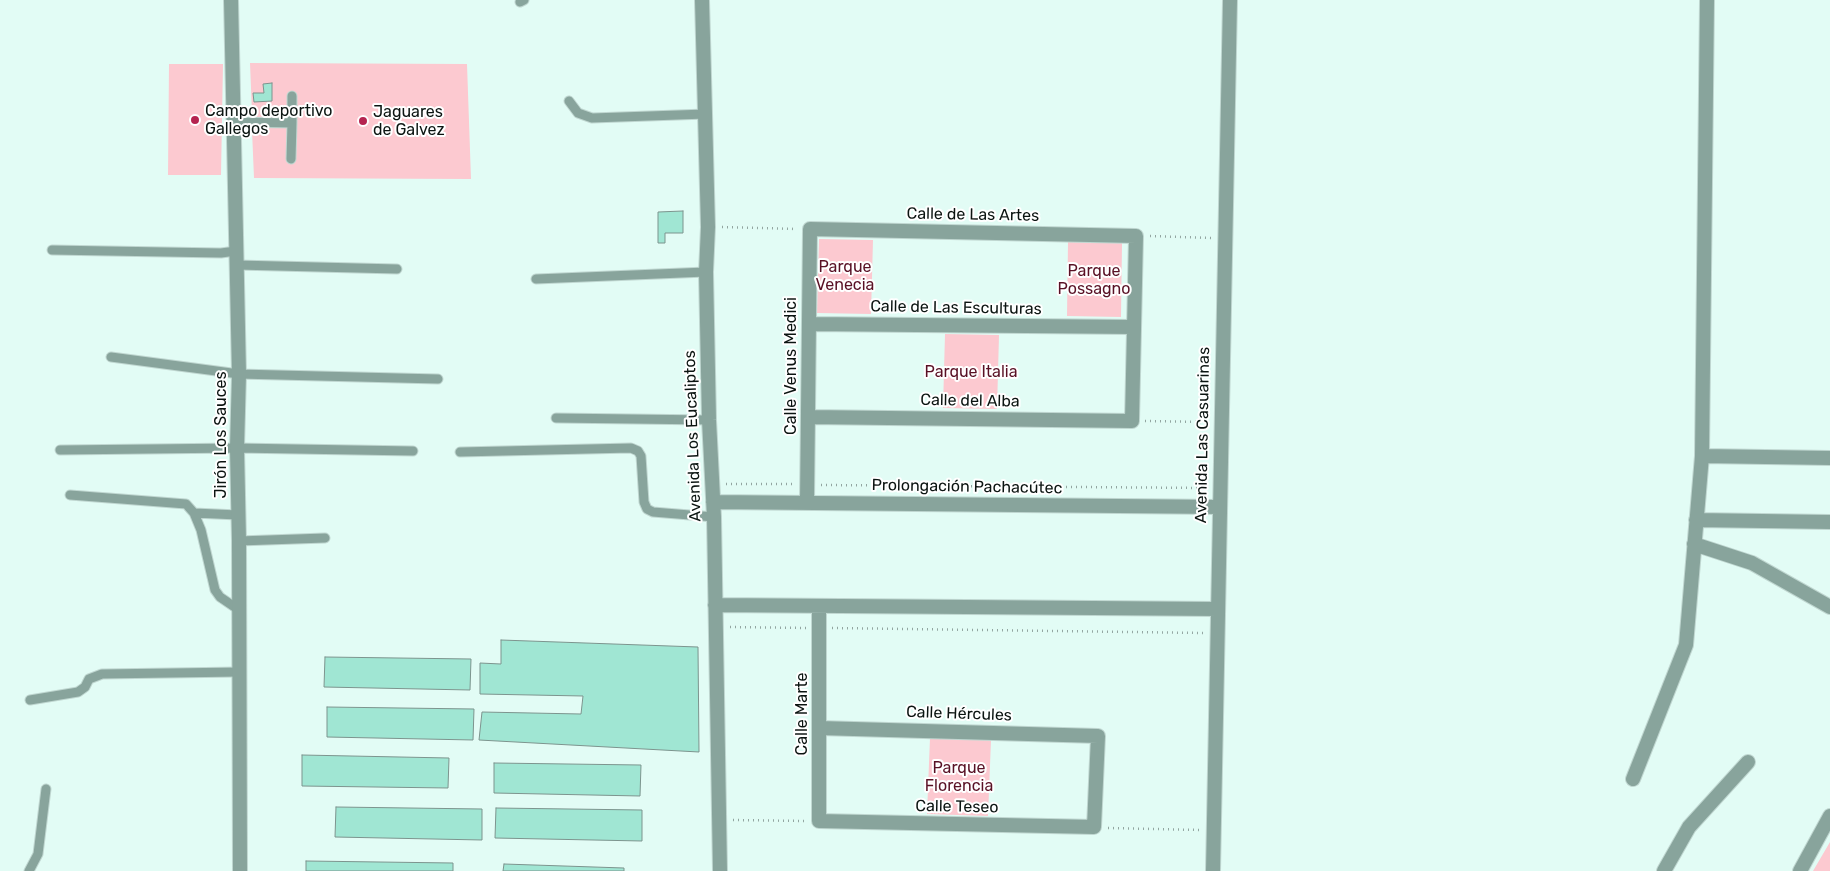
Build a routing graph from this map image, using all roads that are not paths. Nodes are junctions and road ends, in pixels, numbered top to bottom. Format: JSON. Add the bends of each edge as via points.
{"nodes":[{"id":1,"x":231,"y":0,"type":"edge"},
{"id":2,"x":702,"y":0,"type":"edge"},
{"id":3,"x":1230,"y":0,"type":"edge"},
{"id":4,"x":1707,"y":0,"type":"edge"},
{"id":5,"x":292,"y":96,"type":"dead end"},
{"id":6,"x":569,"y":101,"type":"dead end"},
{"id":7,"x":706,"y":114,"type":"junction"},
{"id":8,"x":234,"y":122,"type":"junction"},
{"id":9,"x":292,"y":123,"type":"junction"},
{"id":10,"x":291,"y":158,"type":"dead end"},
{"id":11,"x":810,"y":229,"type":"joint"},
{"id":12,"x":52,"y":250,"type":"dead end"},
{"id":13,"x":236,"y":258,"type":"junction"},
{"id":14,"x":397,"y":269,"type":"dead end"},
{"id":15,"x":706,"y":272,"type":"junction"},
{"id":16,"x":536,"y":279,"type":"dead end"},
{"id":17,"x":809,"y":324,"type":"junction"},
{"id":18,"x":1134,"y":327,"type":"junction"},
{"id":19,"x":111,"y":357,"type":"dead end"},
{"id":20,"x":239,"y":374,"type":"junction"},
{"id":21,"x":438,"y":378,"type":"dead end"},
{"id":22,"x":808,"y":417,"type":"junction"},
{"id":23,"x":556,"y":418,"type":"dead end"},
{"id":24,"x":709,"y":420,"type":"junction"},
{"id":25,"x":237,"y":448,"type":"junction"},
{"id":26,"x":60,"y":450,"type":"dead end"},
{"id":27,"x":413,"y":451,"type":"dead end"},
{"id":28,"x":460,"y":452,"type":"dead end"},
{"id":29,"x":1702,"y":456,"type":"junction"},
{"id":30,"x":1830,"y":458,"type":"edge"},
{"id":31,"x":70,"y":495,"type":"dead end"},
{"id":32,"x":713,"y":502,"type":"junction"},
{"id":33,"x":807,"y":503,"type":"junction"},
{"id":34,"x":1220,"y":507,"type":"junction"},
{"id":35,"x":194,"y":513,"type":"junction"},
{"id":36,"x":238,"y":515,"type":"junction"},
{"id":37,"x":714,"y":517,"type":"junction"},
{"id":38,"x":1696,"y":520,"type":"junction"},
{"id":39,"x":1830,"y":522,"type":"edge"},
{"id":40,"x":325,"y":538,"type":"dead end"},
{"id":41,"x":239,"y":541,"type":"junction"},
{"id":42,"x":1694,"y":544,"type":"junction"},
{"id":43,"x":715,"y":605,"type":"junction"},
{"id":44,"x":819,"y":606,"type":"junction"},
{"id":45,"x":1830,"y":607,"type":"edge"},
{"id":46,"x":1218,"y":609,"type":"junction"},
{"id":47,"x":239,"y":610,"type":"junction"},
{"id":48,"x":239,"y":672,"type":"junction"},
{"id":49,"x":30,"y":700,"type":"dead end"},
{"id":50,"x":819,"y":728,"type":"junction"},
{"id":51,"x":1748,"y":762,"type":"dead end"},
{"id":52,"x":1633,"y":779,"type":"dead end"},
{"id":53,"x":46,"y":789,"type":"dead end"},
{"id":54,"x":1830,"y":816,"type":"edge"},
{"id":55,"x":819,"y":821,"type":"joint"},
{"id":56,"x":1094,"y":827,"type":"joint"},
{"id":57,"x":29,"y":871,"type":"edge"},
{"id":58,"x":240,"y":871,"type":"edge"},
{"id":59,"x":720,"y":871,"type":"edge"},
{"id":60,"x":1213,"y":871,"type":"edge"},
{"id":61,"x":1664,"y":871,"type":"edge"},
{"id":62,"x":1800,"y":871,"type":"edge"}],
"edges":[{"from":1,"to":8,"type":"street","name":"Jirón Los Sauces"},
{"from":2,"to":7,"type":"street","name":"Avenida Los Eucaliptos"},
{"from":3,"to":34,"type":"street","name":"Avenida Las Casuarinas"},
{"from":4,"to":29,"type":"street"},
{"from":5,"to":9,"type":"lane"},
{"from":6,"to":7,"type":"lane","via":[[578,112],[592,118]]},
{"from":7,"to":15,"type":"street","name":"Avenida Los Eucaliptos"},
{"from":8,"to":9,"type":"lane"},
{"from":8,"to":13,"type":"street","name":"Jirón Los Sauces"},
{"from":9,"to":10,"type":"lane"},
{"from":11,"to":17,"type":"street","name":"Calle Venus Medici"},
{"from":11,"to":18,"type":"street","name":"Calle de Las Artes","via":[[1136,236]]},
{"from":12,"to":13,"type":"lane","via":[[221,253]]},
{"from":13,"to":14,"type":"lane"},
{"from":13,"to":20,"type":"street","name":"Jirón Los Sauces"},
{"from":15,"to":16,"type":"lane"},
{"from":15,"to":24,"type":"street","name":"Avenida Los Eucaliptos"},
{"from":17,"to":18,"type":"street","name":"Calle de Las Esculturas"},
{"from":17,"to":22,"type":"street","name":"Calle Venus Medici"},
{"from":18,"to":22,"type":"street","name":"Calle del Alba","via":[[1132,421]]},
{"from":19,"to":20,"type":"lane"},
{"from":20,"to":21,"type":"lane"},
{"from":20,"to":25,"type":"street","name":"Jirón Los Sauces"},
{"from":22,"to":33,"type":"street","name":"Calle Venus Medici"},
{"from":23,"to":24,"type":"lane"},
{"from":24,"to":32,"type":"street","name":"Avenida Los Eucaliptos"},
{"from":25,"to":26,"type":"lane"},
{"from":25,"to":27,"type":"lane"},
{"from":25,"to":36,"type":"street","name":"Jirón Los Sauces"},
{"from":28,"to":37,"type":"lane","via":[[630,448],[642,456],[647,509]]},
{"from":29,"to":30,"type":"street"},
{"from":29,"to":38,"type":"street"},
{"from":31,"to":35,"type":"lane","via":[[186,504]]},
{"from":32,"to":33,"type":"street","name":"Prolongación Pachacútec"},
{"from":32,"to":37,"type":"street","name":"Avenida Los Eucaliptos"},
{"from":33,"to":34,"type":"street","name":"Prolongación Pachacútec"},
{"from":34,"to":46,"type":"street","name":"Avenida Las Casuarinas"},
{"from":35,"to":36,"type":"lane"},
{"from":35,"to":47,"type":"lane","via":[[216,590],[220,597]]},
{"from":36,"to":41,"type":"street","name":"Jirón Los Sauces"},
{"from":37,"to":43,"type":"street","name":"Avenida Los Eucaliptos"},
{"from":38,"to":39,"type":"street"},
{"from":38,"to":42,"type":"street"},
{"from":40,"to":41,"type":"lane"},
{"from":41,"to":47,"type":"street","name":"Jirón Los Sauces"},
{"from":42,"to":45,"type":"street","via":[[1752,563]]},
{"from":42,"to":52,"type":"street","via":[[1686,645]]},
{"from":43,"to":44,"type":"street"},
{"from":43,"to":59,"type":"street","name":"Avenida Los Eucaliptos"},
{"from":44,"to":46,"type":"street"},
{"from":44,"to":50,"type":"street","name":"Calle Marte"},
{"from":46,"to":60,"type":"street","name":"Avenida Las Casuarinas"},
{"from":47,"to":48,"type":"street","name":"Jirón Los Sauces"},
{"from":48,"to":49,"type":"lane","via":[[102,674],[89,679],[78,692]]},
{"from":48,"to":58,"type":"street","name":"Jirón Los Sauces"},
{"from":50,"to":55,"type":"street","name":"Calle Marte"},
{"from":50,"to":56,"type":"street","name":"Calle Hércules","via":[[1098,736]]},
{"from":51,"to":61,"type":"street","via":[[1689,827]]},
{"from":53,"to":57,"type":"lane","via":[[38,854]]},
{"from":54,"to":62,"type":"street"},
{"from":55,"to":56,"type":"street","name":"Calle Teseo"}]}
